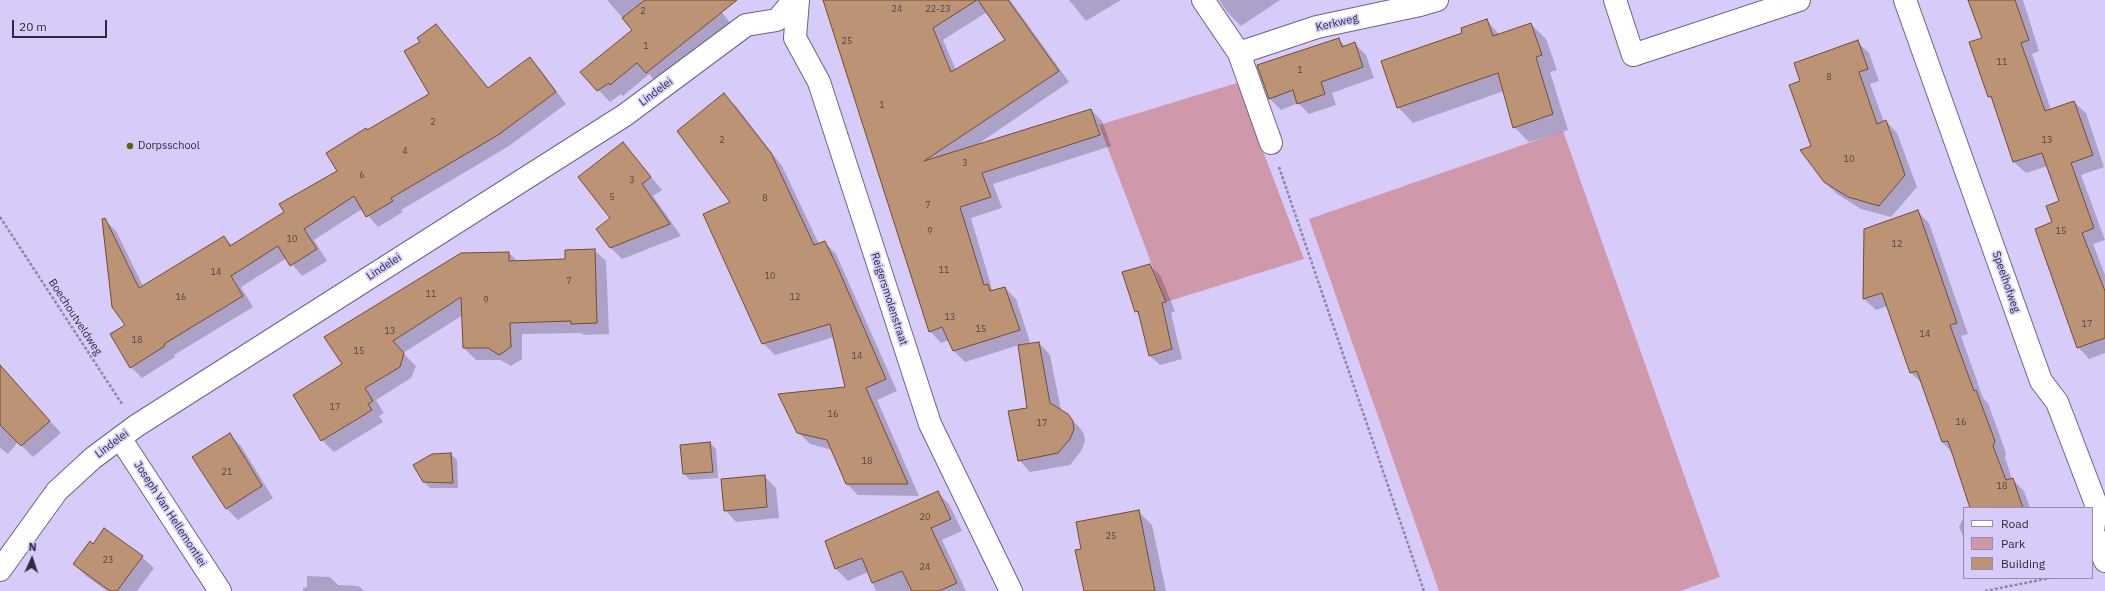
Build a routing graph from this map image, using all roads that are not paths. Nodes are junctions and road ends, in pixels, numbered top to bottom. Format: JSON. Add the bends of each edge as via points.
{"nodes":[{"id":1,"x":794,"y":0,"type":"edge"},
{"id":2,"x":798,"y":0,"type":"edge"},
{"id":3,"x":1203,"y":0,"type":"edge"},
{"id":4,"x":1437,"y":0,"type":"edge"},
{"id":5,"x":1615,"y":0,"type":"edge"},
{"id":6,"x":1799,"y":0,"type":"edge"},
{"id":7,"x":1905,"y":0,"type":"edge"},
{"id":8,"x":1239,"y":53,"type":"junction"},
{"id":9,"x":1271,"y":143,"type":"road end"},
{"id":10,"x":128,"y":432,"type":"junction"},
{"id":11,"x":2105,"y":561,"type":"edge"},
{"id":12,"x":0,"y":570,"type":"edge"},
{"id":13,"x":220,"y":591,"type":"edge"},
{"id":14,"x":1011,"y":591,"type":"edge"}],
"edges":[{"from":1,"to":10,"type":"street","name":"Lindelei","via":[[777,20],[746,25],[625,115]]},
{"from":2,"to":14,"type":"street","name":"Reigersmolenstraat","via":[[795,38],[819,82],[930,424]]},
{"from":3,"to":8,"type":"street"},
{"from":4,"to":8,"type":"street","name":"Kerkweg","via":[[1317,27]]},
{"from":5,"to":6,"type":"street","via":[[1633,56]]},
{"from":7,"to":11,"type":"street","name":"Speelhofweg","via":[[2041,381],[2057,402],[2096,504],[2094,532]]},
{"from":8,"to":9,"type":"street"},
{"from":10,"to":12,"type":"street","name":"Lindelei","via":[[93,458],[57,491]]},
{"from":10,"to":13,"type":"street","name":"Joseph Van Hellemontlei"}]}
